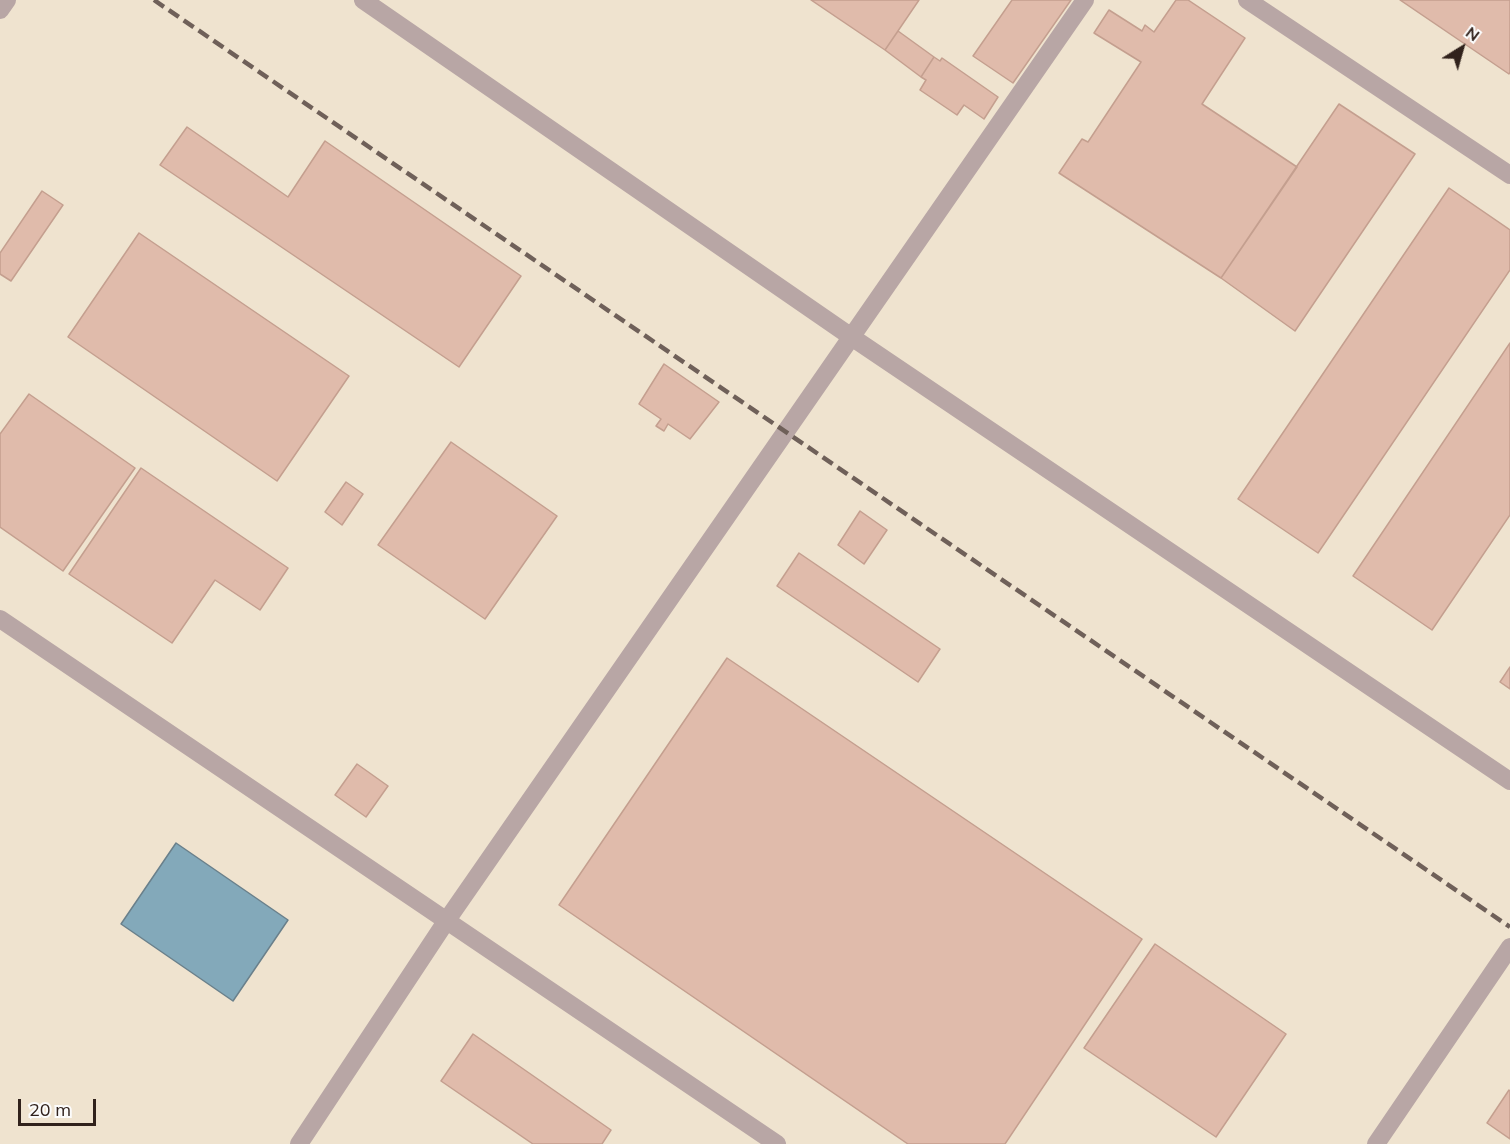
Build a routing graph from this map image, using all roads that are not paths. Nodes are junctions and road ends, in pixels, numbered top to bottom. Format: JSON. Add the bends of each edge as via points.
{"nodes":[{"id":1,"x":7,"y":0,"type":"edge"},
{"id":2,"x":363,"y":0,"type":"edge"},
{"id":3,"x":1086,"y":0,"type":"edge"},
{"id":4,"x":1247,"y":0,"type":"edge"},
{"id":5,"x":0,"y":10,"type":"edge"},
{"id":6,"x":1510,"y":175,"type":"edge"},
{"id":7,"x":853,"y":338,"type":"junction"},
{"id":8,"x":0,"y":619,"type":"edge"},
{"id":9,"x":1510,"y":781,"type":"edge"},
{"id":10,"x":447,"y":920,"type":"junction"},
{"id":11,"x":1510,"y":947,"type":"edge"},
{"id":12,"x":299,"y":1144,"type":"edge"},
{"id":13,"x":777,"y":1144,"type":"edge"},
{"id":14,"x":1376,"y":1144,"type":"edge"}],
"edges":[{"from":1,"to":5,"type":"lane"},
{"from":2,"to":7,"type":"lane"},
{"from":3,"to":7,"type":"lane"},
{"from":4,"to":6,"type":"lane"},
{"from":7,"to":9,"type":"lane"},
{"from":7,"to":10,"type":"lane"},
{"from":8,"to":10,"type":"lane"},
{"from":10,"to":12,"type":"lane"},
{"from":10,"to":13,"type":"lane"},
{"from":11,"to":14,"type":"lane"}]}
